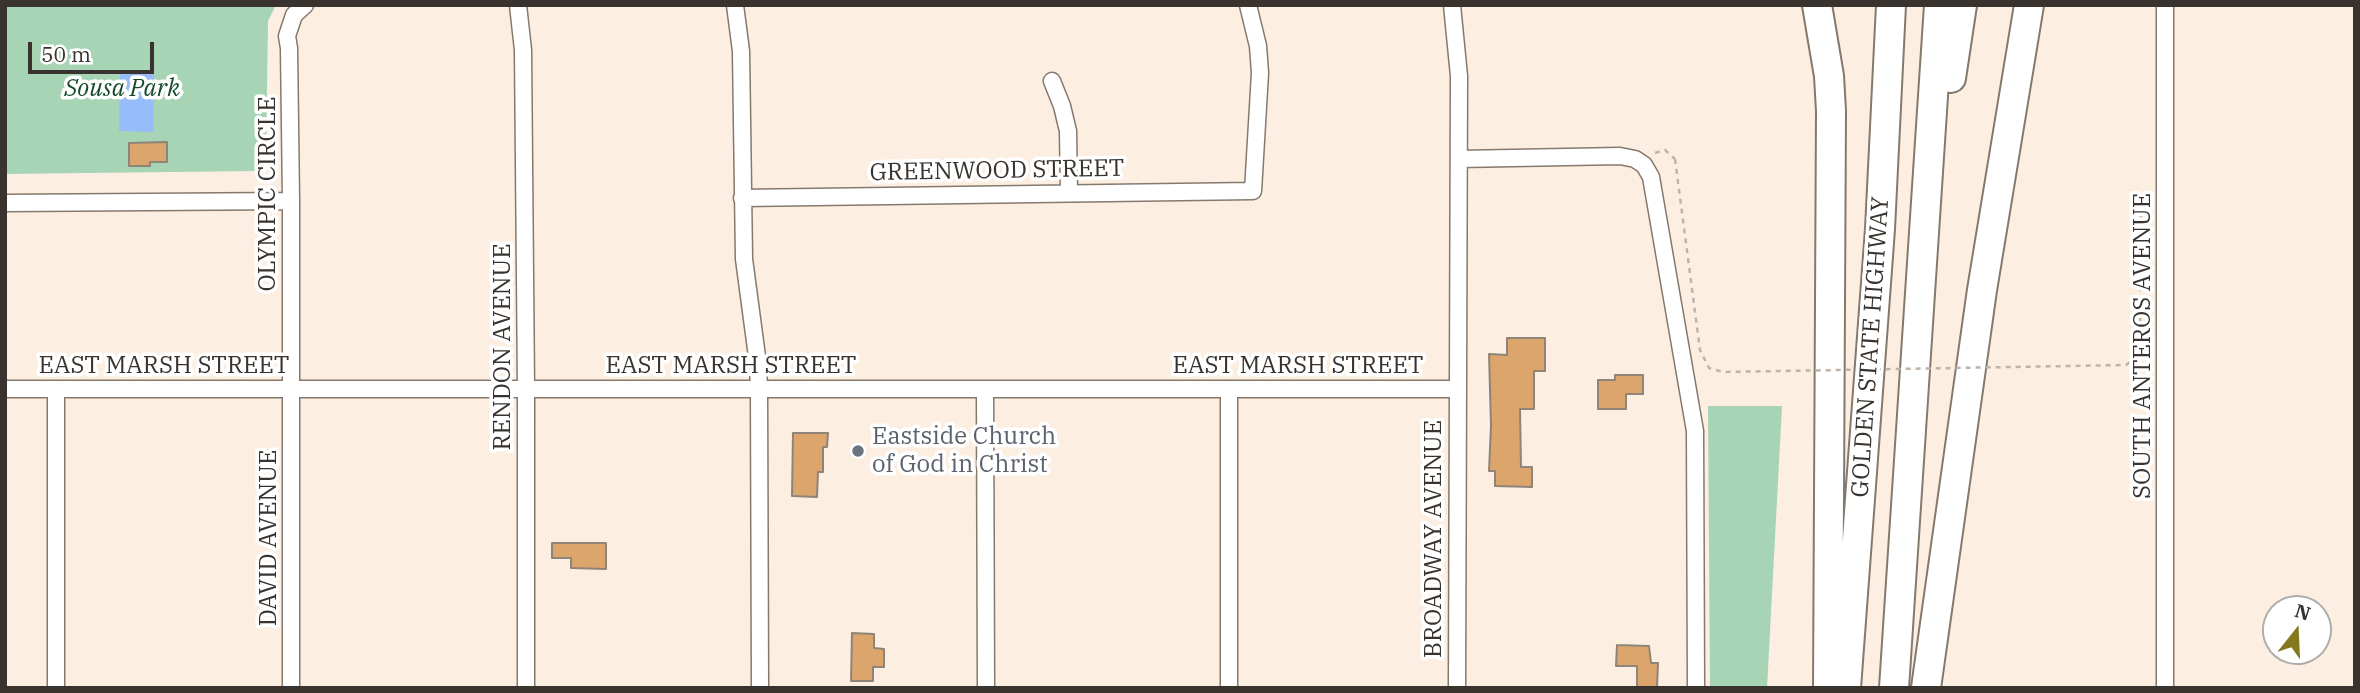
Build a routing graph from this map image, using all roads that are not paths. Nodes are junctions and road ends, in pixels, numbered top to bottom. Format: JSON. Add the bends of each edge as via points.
{"nodes":[{"id":1,"x":305,"y":5,"type":"edge"},
{"id":2,"x":518,"y":5,"type":"edge"},
{"id":3,"x":1248,"y":5,"type":"edge"},
{"id":4,"x":1452,"y":5,"type":"edge"},
{"id":5,"x":1816,"y":5,"type":"edge"},
{"id":6,"x":1891,"y":5,"type":"edge"},
{"id":7,"x":1939,"y":5,"type":"edge"},
{"id":8,"x":1962,"y":5,"type":"edge"},
{"id":9,"x":2029,"y":5,"type":"edge"},
{"id":10,"x":2165,"y":5,"type":"edge"},
{"id":11,"x":739,"y":6,"type":"edge"},
{"id":12,"x":1052,"y":81,"type":"dead end"},
{"id":13,"x":1934,"y":106,"type":"junction"},
{"id":14,"x":1459,"y":159,"type":"junction"},
{"id":15,"x":1069,"y":193,"type":"junction"},
{"id":16,"x":742,"y":198,"type":"junction"},
{"id":17,"x":291,"y":201,"type":"junction"},
{"id":18,"x":5,"y":203,"type":"edge"},
{"id":19,"x":5,"y":389,"type":"edge"},
{"id":20,"x":56,"y":389,"type":"junction"},
{"id":21,"x":292,"y":389,"type":"junction"},
{"id":22,"x":526,"y":389,"type":"junction"},
{"id":23,"x":759,"y":389,"type":"junction"},
{"id":24,"x":985,"y":389,"type":"junction"},
{"id":25,"x":1229,"y":389,"type":"junction"},
{"id":26,"x":1456,"y":389,"type":"junction"},
{"id":27,"x":56,"y":688,"type":"edge"},
{"id":28,"x":291,"y":688,"type":"edge"},
{"id":29,"x":526,"y":688,"type":"edge"},
{"id":30,"x":760,"y":688,"type":"edge"},
{"id":31,"x":986,"y":688,"type":"edge"},
{"id":32,"x":1229,"y":688,"type":"edge"},
{"id":33,"x":1457,"y":688,"type":"edge"},
{"id":34,"x":1696,"y":688,"type":"edge"},
{"id":35,"x":1828,"y":688,"type":"edge"},
{"id":36,"x":1846,"y":688,"type":"edge"},
{"id":37,"x":1894,"y":688,"type":"edge"},
{"id":38,"x":1926,"y":688,"type":"edge"},
{"id":39,"x":2165,"y":688,"type":"edge"}],
"edges":[{"from":1,"to":17,"type":"street","name":"OLYMPIC CIRCLE","via":[[294,15],[287,36]]},
{"from":2,"to":22,"type":"street","name":"RENDON AVENUE","via":[[523,50]]},
{"from":3,"to":15,"type":"street","name":"GREENWOOD STREET","via":[[1260,73],[1253,191]]},
{"from":4,"to":14,"type":"street","name":"BROADWAY AVENUE","via":[[1459,76]]},
{"from":5,"to":35,"type":"highway","via":[[1831,111]]},
{"from":6,"to":36,"type":"highway","name":"GOLDEN STATE HIGHWAY","via":[[1880,229]]},
{"from":7,"to":13,"type":"highway","name":"GOLDEN STATE HIGHWAY"},
{"from":8,"to":13,"type":"highway","via":[[1949,89]]},
{"from":9,"to":38,"type":"highway","via":[[1982,290]]},
{"from":10,"to":39,"type":"street","name":"SOUTH ANTEROS AVENUE"},
{"from":11,"to":16,"type":"street"},
{"from":12,"to":15,"type":"street","via":[[1068,131]]},
{"from":13,"to":37,"type":"highway","name":"GOLDEN STATE HIGHWAY"},
{"from":14,"to":26,"type":"street","name":"BROADWAY AVENUE"},
{"from":14,"to":34,"type":"street","via":[[1620,156],[1644,165],[1650,177],[1695,431]]},
{"from":15,"to":16,"type":"street","name":"GREENWOOD STREET"},
{"from":16,"to":23,"type":"street"},
{"from":17,"to":18,"type":"street"},
{"from":17,"to":21,"type":"street","name":"OLYMPIC CIRCLE"},
{"from":19,"to":20,"type":"street","name":"EAST MARSH STREET"},
{"from":20,"to":21,"type":"street","name":"EAST MARSH STREET"},
{"from":20,"to":27,"type":"street"},
{"from":21,"to":22,"type":"street","name":"EAST MARSH STREET"},
{"from":21,"to":28,"type":"street","name":"DAVID AVENUE"},
{"from":22,"to":23,"type":"street","name":"EAST MARSH STREET"},
{"from":22,"to":29,"type":"street","name":"RENDON AVENUE"},
{"from":23,"to":24,"type":"street","name":"EAST MARSH STREET"},
{"from":23,"to":30,"type":"street"},
{"from":24,"to":25,"type":"street","name":"EAST MARSH STREET"},
{"from":24,"to":31,"type":"street"},
{"from":25,"to":26,"type":"street","name":"EAST MARSH STREET"},
{"from":25,"to":32,"type":"street"},
{"from":26,"to":33,"type":"street","name":"BROADWAY AVENUE"}]}
